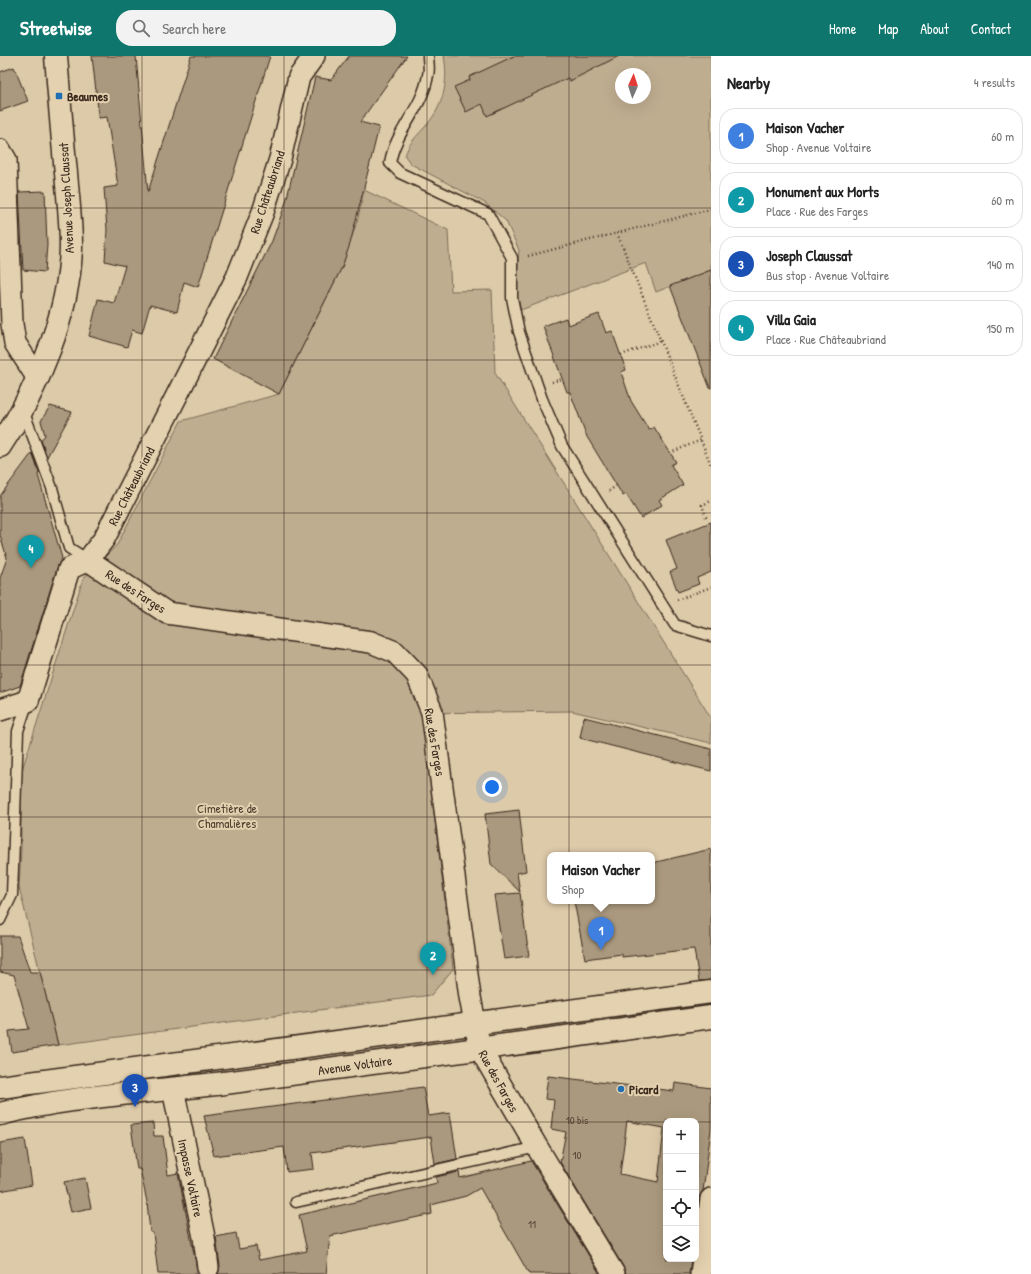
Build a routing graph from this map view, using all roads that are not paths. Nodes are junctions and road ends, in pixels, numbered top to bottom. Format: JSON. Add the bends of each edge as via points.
{"nodes":[{"id":1,"x":56,"y":56,"type":"edge"},
{"id":2,"x":314,"y":56,"type":"edge"},
{"id":3,"x":428,"y":56,"type":"edge"},
{"id":4,"x":0,"y":150,"type":"edge"},
{"id":5,"x":37,"y":377,"type":"junction"},
{"id":6,"x":23,"y":410,"type":"junction"},
{"id":7,"x":0,"y":446,"type":"edge"},
{"id":8,"x":88,"y":560,"type":"junction"},
{"id":9,"x":711,"y":636,"type":"edge"},
{"id":10,"x":28,"y":701,"type":"junction"},
{"id":11,"x":0,"y":710,"type":"edge"},
{"id":12,"x":0,"y":920,"type":"edge"},
{"id":13,"x":711,"y":992,"type":"edge"},
{"id":14,"x":711,"y":1017,"type":"edge"},
{"id":15,"x":474,"y":1022,"type":"junction"},
{"id":16,"x":480,"y":1049,"type":"junction"},
{"id":17,"x":0,"y":1087,"type":"edge"},
{"id":18,"x":173,"y":1089,"type":"junction"},
{"id":19,"x":0,"y":1114,"type":"edge"},
{"id":20,"x":537,"y":1147,"type":"junction"},
{"id":21,"x":711,"y":1200,"type":"edge"},
{"id":22,"x":296,"y":1202,"type":"dead end"},
{"id":23,"x":208,"y":1268,"type":"dead end"},
{"id":24,"x":614,"y":1274,"type":"edge"},
{"id":25,"x":701,"y":1274,"type":"edge"}],
"edges":[{"from":1,"to":5,"type":"main road","name":"Avenue Joseph Claussat","via":[[70,247],[68,276],[56,334]]},
{"from":2,"to":8,"type":"street","name":"Rue Châteaubriand","via":[[299,77],[280,159],[263,212],[237,277],[104,539]]},
{"from":3,"to":9,"type":"lane","via":[[429,74],[419,104],[392,149],[390,163],[400,173],[488,214],[512,258],[512,298],[519,332],[542,399],[562,446],[675,625]]},
{"from":4,"to":5,"type":"street","via":[[6,160],[12,324],[15,343]]},
{"from":5,"to":6,"type":"main road","name":"Avenue Joseph Claussat"},
{"from":6,"to":7,"type":"main road","name":"Avenue Joseph Claussat"},
{"from":6,"to":8,"type":"lane","name":"Rue des Farges","via":[[52,488],[69,548]]},
{"from":8,"to":10,"type":"street","name":"Rue Châteaubriand","via":[[69,569]]},
{"from":8,"to":15,"type":"street","name":"Rue des Farges","via":[[167,613],[371,642],[395,652],[417,675],[432,712]]},
{"from":10,"to":11,"type":"street"},
{"from":10,"to":12,"type":"lane","name":"Rue Châteaubriand","via":[[18,732],[12,895]]},
{"from":13,"to":15,"type":"main road","name":"Avenue Voltaire"},
{"from":14,"to":16,"type":"main road","name":"Avenue Voltaire"},
{"from":15,"to":16,"type":"street","name":"Rue des Farges"},
{"from":15,"to":17,"type":"main road","name":"Avenue Voltaire"},
{"from":16,"to":18,"type":"main road","name":"Avenue Voltaire"},
{"from":16,"to":20,"type":"street","name":"Rue des Farges"},
{"from":18,"to":19,"type":"main road","name":"Avenue Voltaire","via":[[76,1099]]},
{"from":18,"to":23,"type":"street","name":"Impasse Voltaire","via":[[204,1237]]},
{"from":20,"to":22,"type":"lane"},
{"from":20,"to":24,"type":"street","name":"Rue des Farges"},
{"from":21,"to":25,"type":"street"}]}
